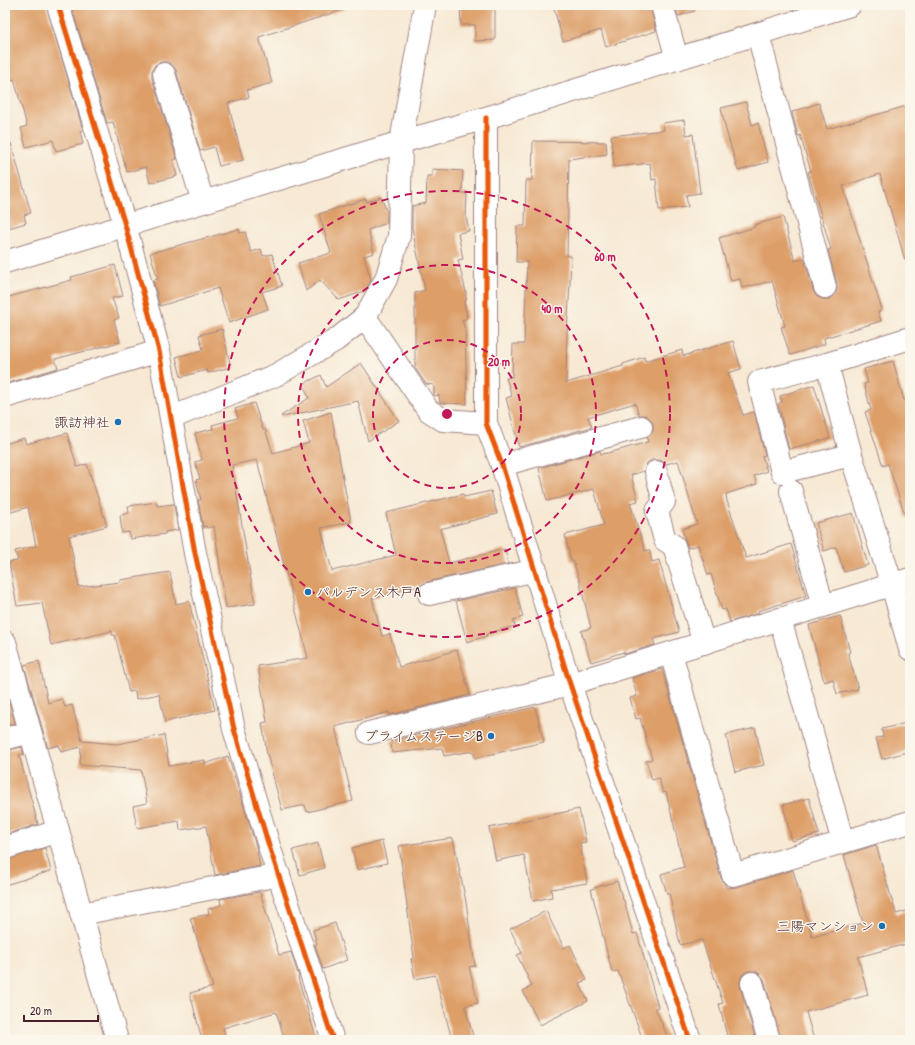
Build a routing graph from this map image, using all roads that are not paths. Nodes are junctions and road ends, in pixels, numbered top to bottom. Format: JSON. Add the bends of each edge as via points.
{"nodes":[{"id":1,"x":58,"y":5,"type":"edge"},
{"id":2,"x":424,"y":5,"type":"edge"},
{"id":3,"x":662,"y":5,"type":"edge"},
{"id":4,"x":850,"y":5,"type":"edge"},
{"id":5,"x":814,"y":10,"type":"edge"},
{"id":6,"x":758,"y":34,"type":"junction"},
{"id":7,"x":677,"y":59,"type":"junction"},
{"id":8,"x":164,"y":74,"type":"dead end"},
{"id":9,"x":486,"y":118,"type":"junction"},
{"id":10,"x":401,"y":142,"type":"junction"},
{"id":11,"x":203,"y":202,"type":"junction"},
{"id":12,"x":125,"y":225,"type":"junction"},
{"id":13,"x":5,"y":262,"type":"edge"},
{"id":14,"x":825,"y":287,"type":"dead end"},
{"id":15,"x":365,"y":317,"type":"junction"},
{"id":16,"x":909,"y":345,"type":"edge"},
{"id":17,"x":158,"y":352,"type":"junction"},
{"id":18,"x":827,"y":364,"type":"junction"},
{"id":19,"x":5,"y":397,"type":"edge"},
{"id":20,"x":171,"y":418,"type":"junction"},
{"id":21,"x":486,"y":424,"type":"junction"},
{"id":22,"x":641,"y":427,"type":"dead end"},
{"id":23,"x":851,"y":455,"type":"junction"},
{"id":24,"x":502,"y":466,"type":"junction"},
{"id":25,"x":656,"y":472,"type":"dead end"},
{"id":26,"x":791,"y":491,"type":"dead end"},
{"id":27,"x":536,"y":570,"type":"junction"},
{"id":28,"x":901,"y":582,"type":"edge"},
{"id":29,"x":429,"y":594,"type":"dead end"},
{"id":30,"x":823,"y":606,"type":"junction"},
{"id":31,"x":780,"y":619,"type":"junction"},
{"id":32,"x":704,"y":643,"type":"junction"},
{"id":33,"x":910,"y":649,"type":"edge"},
{"id":34,"x":671,"y":653,"type":"junction"},
{"id":35,"x":7,"y":654,"type":"edge"},
{"id":36,"x":570,"y":684,"type":"junction"},
{"id":37,"x":30,"y":732,"type":"junction"},
{"id":38,"x":369,"y":733,"type":"dead end"},
{"id":39,"x":5,"y":739,"type":"edge"},
{"id":40,"x":910,"y":822,"type":"edge"},
{"id":41,"x":58,"y":831,"type":"junction"},
{"id":42,"x":843,"y":842,"type":"junction"},
{"id":43,"x":5,"y":848,"type":"edge"},
{"id":44,"x":279,"y":876,"type":"junction"},
{"id":45,"x":82,"y":914,"type":"junction"},
{"id":46,"x":752,"y":983,"type":"dead end"},
{"id":47,"x":117,"y":1040,"type":"edge"},
{"id":48,"x":333,"y":1040,"type":"edge"},
{"id":49,"x":690,"y":1040,"type":"edge"},
{"id":50,"x":770,"y":1040,"type":"edge"}],
"edges":[{"from":1,"to":12,"type":"street"},
{"from":2,"to":10,"type":"street"},
{"from":3,"to":7,"type":"street"},
{"from":4,"to":5,"type":"street"},
{"from":5,"to":6,"type":"street"},
{"from":6,"to":7,"type":"street"},
{"from":6,"to":14,"type":"street"},
{"from":7,"to":9,"type":"street"},
{"from":8,"to":11,"type":"street"},
{"from":9,"to":10,"type":"street"},
{"from":9,"to":21,"type":"street"},
{"from":10,"to":11,"type":"street"},
{"from":10,"to":15,"type":"street","via":[[399,236],[386,279]]},
{"from":11,"to":12,"type":"street"},
{"from":12,"to":13,"type":"street"},
{"from":12,"to":17,"type":"street"},
{"from":15,"to":20,"type":"street","via":[[336,340],[276,375]]},
{"from":15,"to":21,"type":"street","via":[[428,410],[443,420]]},
{"from":16,"to":18,"type":"street"},
{"from":17,"to":19,"type":"street"},
{"from":17,"to":20,"type":"street"},
{"from":18,"to":23,"type":"street"},
{"from":18,"to":23,"type":"street","via":[[759,382],[782,472]]},
{"from":20,"to":44,"type":"street","via":[[196,553],[234,729]]},
{"from":21,"to":24,"type":"street"},
{"from":22,"to":24,"type":"street"},
{"from":23,"to":28,"type":"street"},
{"from":24,"to":27,"type":"street"},
{"from":25,"to":32,"type":"street","via":[[664,502],[657,511],[665,540],[674,546]]},
{"from":26,"to":30,"type":"street"},
{"from":27,"to":29,"type":"street"},
{"from":27,"to":36,"type":"street"},
{"from":28,"to":30,"type":"street"},
{"from":28,"to":33,"type":"street"},
{"from":30,"to":31,"type":"street"},
{"from":31,"to":32,"type":"street"},
{"from":31,"to":42,"type":"street"},
{"from":32,"to":34,"type":"street"},
{"from":34,"to":36,"type":"street"},
{"from":34,"to":42,"type":"street","via":[[733,875]]},
{"from":35,"to":37,"type":"street"},
{"from":36,"to":38,"type":"street"},
{"from":36,"to":49,"type":"street"},
{"from":37,"to":39,"type":"street"},
{"from":37,"to":41,"type":"street"},
{"from":40,"to":42,"type":"street"},
{"from":41,"to":43,"type":"street"},
{"from":41,"to":45,"type":"street"},
{"from":44,"to":45,"type":"street"},
{"from":44,"to":48,"type":"street"},
{"from":45,"to":47,"type":"street"},
{"from":46,"to":50,"type":"street"}]}
